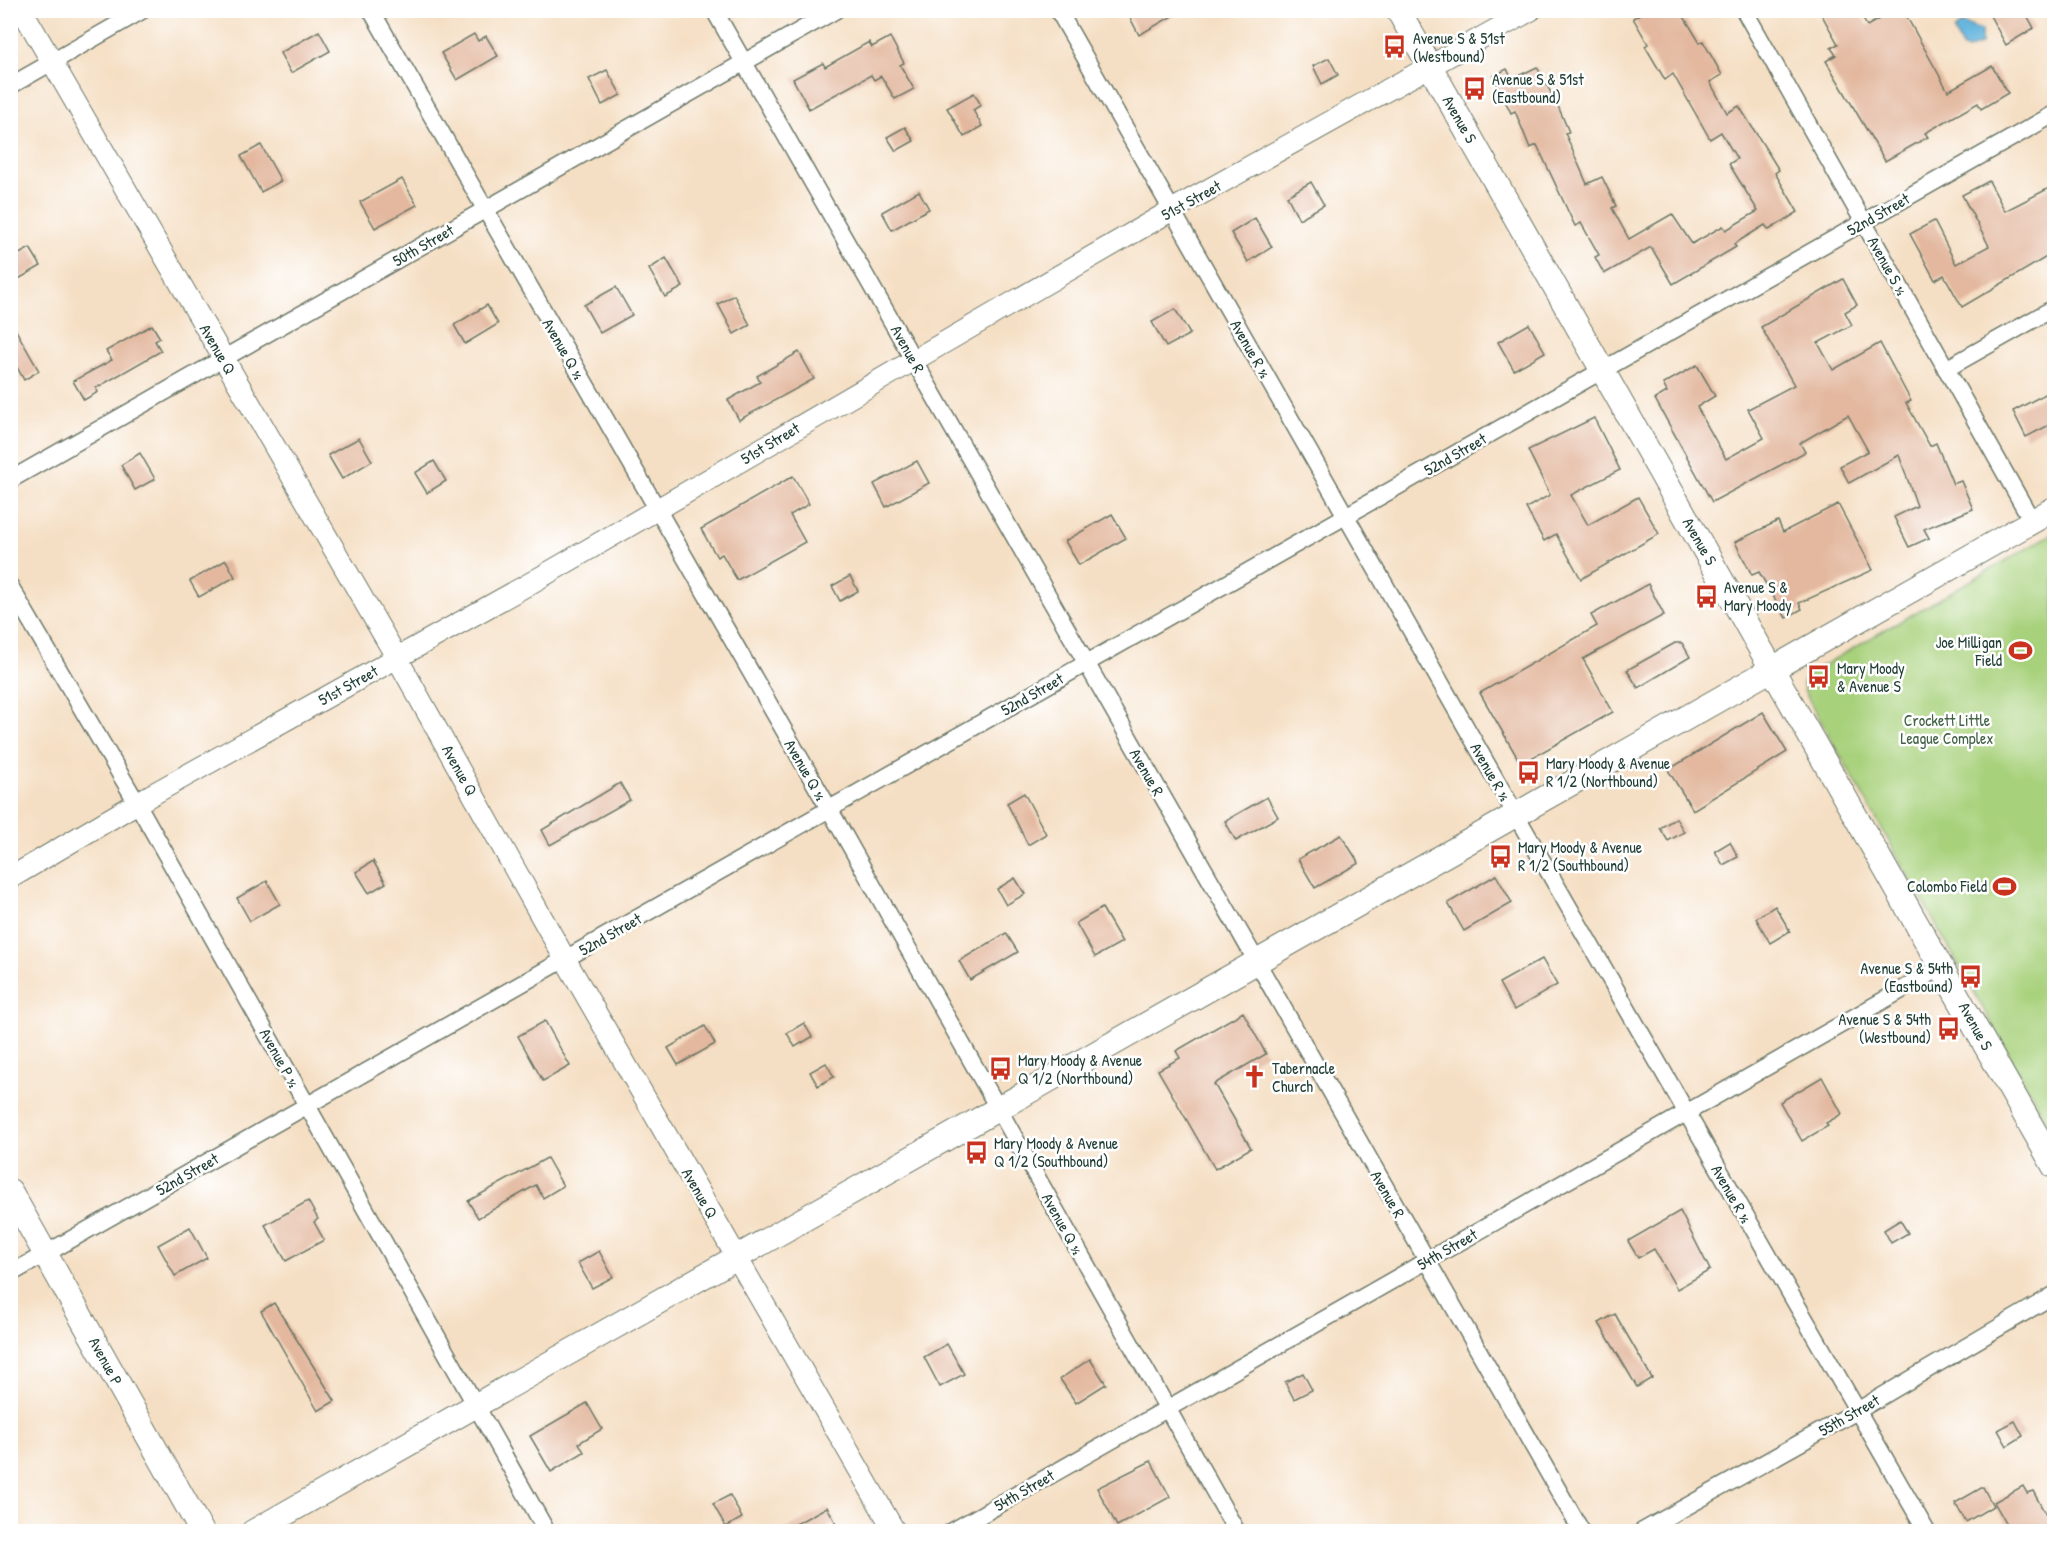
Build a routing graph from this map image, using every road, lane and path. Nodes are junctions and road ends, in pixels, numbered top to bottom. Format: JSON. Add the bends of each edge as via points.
{"nodes":[{"id":1,"x":22,"y":10,"type":"edge"},
{"id":2,"x":143,"y":10,"type":"edge"},
{"id":3,"x":371,"y":10,"type":"edge"},
{"id":4,"x":714,"y":10,"type":"edge"},
{"id":5,"x":836,"y":10,"type":"edge"},
{"id":6,"x":1058,"y":10,"type":"edge"},
{"id":7,"x":1398,"y":10,"type":"edge"},
{"id":8,"x":1531,"y":10,"type":"edge"},
{"id":9,"x":1744,"y":10,"type":"edge"},
{"id":10,"x":51,"y":63,"type":"junction"},
{"id":11,"x":745,"y":63,"type":"junction"},
{"id":12,"x":1430,"y":67,"type":"junction"},
{"id":13,"x":10,"y":86,"type":"edge"},
{"id":14,"x":2055,"y":114,"type":"edge"},
{"id":15,"x":484,"y":210,"type":"junction"},
{"id":16,"x":1172,"y":210,"type":"junction"},
{"id":17,"x":1863,"y":222,"type":"junction"},
{"id":18,"x":2055,"y":308,"type":"edge"},
{"id":19,"x":224,"y":359,"type":"junction"},
{"id":20,"x":914,"y":359,"type":"junction"},
{"id":21,"x":1946,"y":369,"type":"junction"},
{"id":22,"x":1603,"y":370,"type":"junction"},
{"id":23,"x":10,"y":480,"type":"edge"},
{"id":24,"x":2055,"y":508,"type":"edge"},
{"id":25,"x":656,"y":511,"type":"junction"},
{"id":26,"x":1346,"y":516,"type":"junction"},
{"id":27,"x":2032,"y":521,"type":"junction"},
{"id":28,"x":10,"y":585,"type":"edge"},
{"id":29,"x":397,"y":658,"type":"junction"},
{"id":30,"x":1085,"y":664,"type":"junction"},
{"id":31,"x":1773,"y":668,"type":"junction"},
{"id":32,"x":136,"y":803,"type":"junction"},
{"id":33,"x":829,"y":810,"type":"junction"},
{"id":34,"x":1515,"y":815,"type":"junction"},
{"id":35,"x":10,"y":878,"type":"edge"},
{"id":36,"x":565,"y":959,"type":"junction"},
{"id":37,"x":1256,"y":962,"type":"junction"},
{"id":38,"x":1942,"y":967,"type":"junction"},
{"id":39,"x":307,"y":1106,"type":"junction"},
{"id":40,"x":998,"y":1108,"type":"junction"},
{"id":41,"x":1686,"y":1113,"type":"junction"},
{"id":42,"x":2055,"y":1166,"type":"edge"},
{"id":43,"x":10,"y":1191,"type":"edge"},
{"id":44,"x":46,"y":1254,"type":"junction"},
{"id":45,"x":736,"y":1257,"type":"junction"},
{"id":46,"x":1426,"y":1261,"type":"junction"},
{"id":47,"x":10,"y":1274,"type":"edge"},
{"id":48,"x":2055,"y":1295,"type":"edge"},
{"id":49,"x":475,"y":1406,"type":"junction"},
{"id":50,"x":1166,"y":1409,"type":"junction"},
{"id":51,"x":1857,"y":1411,"type":"junction"},
{"id":52,"x":202,"y":1532,"type":"edge"},
{"id":53,"x":253,"y":1532,"type":"edge"},
{"id":54,"x":547,"y":1532,"type":"edge"},
{"id":55,"x":895,"y":1532,"type":"edge"},
{"id":56,"x":951,"y":1532,"type":"edge"},
{"id":57,"x":1237,"y":1532,"type":"edge"},
{"id":58,"x":1582,"y":1532,"type":"edge"},
{"id":59,"x":1641,"y":1532,"type":"edge"},
{"id":60,"x":1927,"y":1532,"type":"edge"}],
"edges":[{"from":1,"to":10,"type":"street","name":"Avenue Q"},
{"from":2,"to":10,"type":"street"},
{"from":3,"to":15,"type":"street","name":"Avenue Q ½"},
{"from":4,"to":11,"type":"street","name":"Avenue R"},
{"from":5,"to":11,"type":"street","name":"50th Street"},
{"from":6,"to":16,"type":"street","name":"Avenue R ½"},
{"from":7,"to":12,"type":"main road","name":"Avenue S"},
{"from":8,"to":12,"type":"street","name":"51st Street"},
{"from":9,"to":17,"type":"street","name":"Avenue S ½"},
{"from":10,"to":13,"type":"street"},
{"from":10,"to":19,"type":"street","name":"Avenue Q"},
{"from":11,"to":15,"type":"street","name":"50th Street"},
{"from":11,"to":20,"type":"street","name":"Avenue R"},
{"from":12,"to":16,"type":"street","name":"51st Street"},
{"from":12,"to":22,"type":"main road","name":"Avenue S"},
{"from":14,"to":17,"type":"street","name":"52nd Street"},
{"from":15,"to":19,"type":"street","name":"50th Street"},
{"from":15,"to":25,"type":"street","name":"Avenue Q ½"},
{"from":16,"to":20,"type":"street","name":"51st Street"},
{"from":16,"to":26,"type":"street","name":"Avenue R ½"},
{"from":17,"to":21,"type":"street","name":"Avenue S ½"},
{"from":17,"to":22,"type":"street","name":"52nd Street"},
{"from":18,"to":21,"type":"street"},
{"from":19,"to":23,"type":"street","name":"50th Street"},
{"from":19,"to":29,"type":"street","name":"Avenue Q"},
{"from":20,"to":25,"type":"street","name":"51st Street"},
{"from":20,"to":30,"type":"street","name":"Avenue R"},
{"from":21,"to":27,"type":"street","name":"Avenue S ½"},
{"from":22,"to":26,"type":"street","name":"52nd Street"},
{"from":22,"to":31,"type":"main road","name":"Avenue S"},
{"from":24,"to":27,"type":"main road"},
{"from":25,"to":29,"type":"street","name":"51st Street"},
{"from":25,"to":33,"type":"street","name":"Avenue Q ½"},
{"from":26,"to":30,"type":"street","name":"52nd Street"},
{"from":26,"to":34,"type":"street","name":"Avenue R ½"},
{"from":27,"to":31,"type":"main road"},
{"from":28,"to":32,"type":"street","name":"Avenue P ½"},
{"from":29,"to":32,"type":"street","name":"51st Street"},
{"from":29,"to":36,"type":"street","name":"Avenue Q"},
{"from":30,"to":33,"type":"street","name":"52nd Street"},
{"from":30,"to":37,"type":"street","name":"Avenue R"},
{"from":31,"to":34,"type":"main road"},
{"from":31,"to":38,"type":"main road","name":"Avenue S"},
{"from":32,"to":35,"type":"street","name":"51st Street"},
{"from":32,"to":39,"type":"street","name":"Avenue P ½"},
{"from":33,"to":36,"type":"street","name":"52nd Street"},
{"from":33,"to":40,"type":"street","name":"Avenue Q ½"},
{"from":34,"to":37,"type":"main road"},
{"from":34,"to":41,"type":"street","name":"Avenue R ½"},
{"from":36,"to":39,"type":"street","name":"52nd Street"},
{"from":36,"to":45,"type":"street","name":"Avenue Q"},
{"from":37,"to":40,"type":"main road"},
{"from":37,"to":46,"type":"street","name":"Avenue R"},
{"from":38,"to":41,"type":"street","name":"54th Street"},
{"from":38,"to":42,"type":"main road","name":"Avenue S"},
{"from":39,"to":44,"type":"street","name":"52nd Street"},
{"from":39,"to":49,"type":"street","name":"Avenue P ½"},
{"from":40,"to":45,"type":"main road"},
{"from":40,"to":50,"type":"street","name":"Avenue Q ½"},
{"from":41,"to":46,"type":"street","name":"54th Street"},
{"from":41,"to":51,"type":"street","name":"Avenue R ½"},
{"from":43,"to":44,"type":"main road","name":"Avenue P"},
{"from":44,"to":47,"type":"street","name":"52nd Street"},
{"from":44,"to":52,"type":"main road","name":"Avenue P"},
{"from":45,"to":49,"type":"main road"},
{"from":45,"to":55,"type":"street","name":"Avenue Q"},
{"from":46,"to":50,"type":"street","name":"54th Street"},
{"from":46,"to":58,"type":"street","name":"Avenue R"},
{"from":48,"to":51,"type":"street","name":"55th Street"},
{"from":49,"to":53,"type":"main road"},
{"from":49,"to":54,"type":"street","name":"Avenue P ½"},
{"from":50,"to":56,"type":"street","name":"54th Street"},
{"from":50,"to":57,"type":"street","name":"Avenue Q ½"},
{"from":51,"to":59,"type":"street","name":"55th Street"},
{"from":51,"to":60,"type":"street","name":"Avenue R ½"}]}
